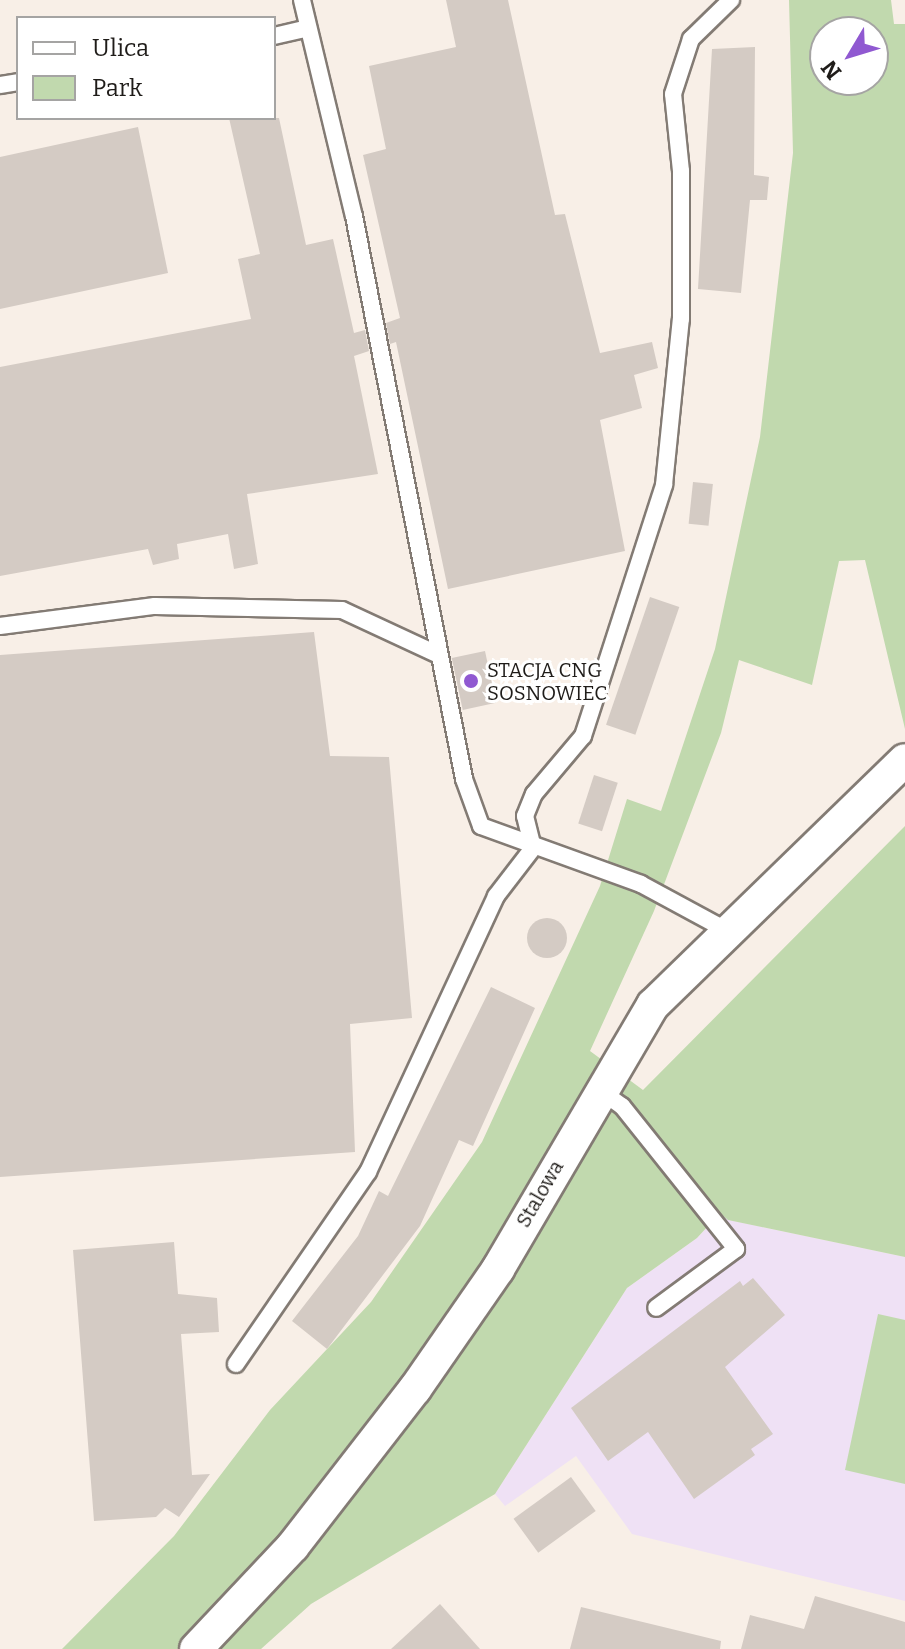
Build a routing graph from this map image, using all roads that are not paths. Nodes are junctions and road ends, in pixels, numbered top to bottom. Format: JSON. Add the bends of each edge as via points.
{"nodes":[{"id":1,"x":302,"y":0,"type":"edge"},
{"id":2,"x":731,"y":0,"type":"edge"},
{"id":3,"x":308,"y":28,"type":"junction"},
{"id":4,"x":276,"y":36,"type":"edge"},
{"id":5,"x":0,"y":626,"type":"edge"},
{"id":6,"x":437,"y":654,"type":"junction"},
{"id":7,"x":905,"y":760,"type":"edge"},
{"id":8,"x":533,"y":848,"type":"junction"},
{"id":9,"x":726,"y":930,"type":"junction"},
{"id":10,"x":601,"y":1091,"type":"junction"},
{"id":11,"x":656,"y":1308,"type":"dead end"},
{"id":12,"x":236,"y":1364,"type":"dead end"},
{"id":13,"x":196,"y":1649,"type":"edge"}],
"edges":[{"from":1,"to":3,"type":"lane"},
{"from":2,"to":8,"type":"lane","via":[[691,39],[673,94],[681,171],[681,319],[664,485],[583,736],[534,794],[525,816]]},
{"from":3,"to":4,"type":"lane"},
{"from":3,"to":6,"type":"lane","via":[[354,216]]},
{"from":5,"to":6,"type":"lane","via":[[155,606],[342,610]]},
{"from":6,"to":8,"type":"lane","via":[[464,779],[481,826]]},
{"from":7,"to":9,"type":"street","name":"Stalowa"},
{"from":8,"to":9,"type":"lane","via":[[641,884]]},
{"from":8,"to":12,"type":"lane","via":[[496,896],[368,1172]]},
{"from":9,"to":10,"type":"street","name":"Stalowa","via":[[653,1005]]},
{"from":10,"to":11,"type":"lane","via":[[622,1106],[736,1249]]},
{"from":10,"to":13,"type":"street","name":"Stalowa","via":[[498,1269],[415,1389],[293,1546]]}]}
